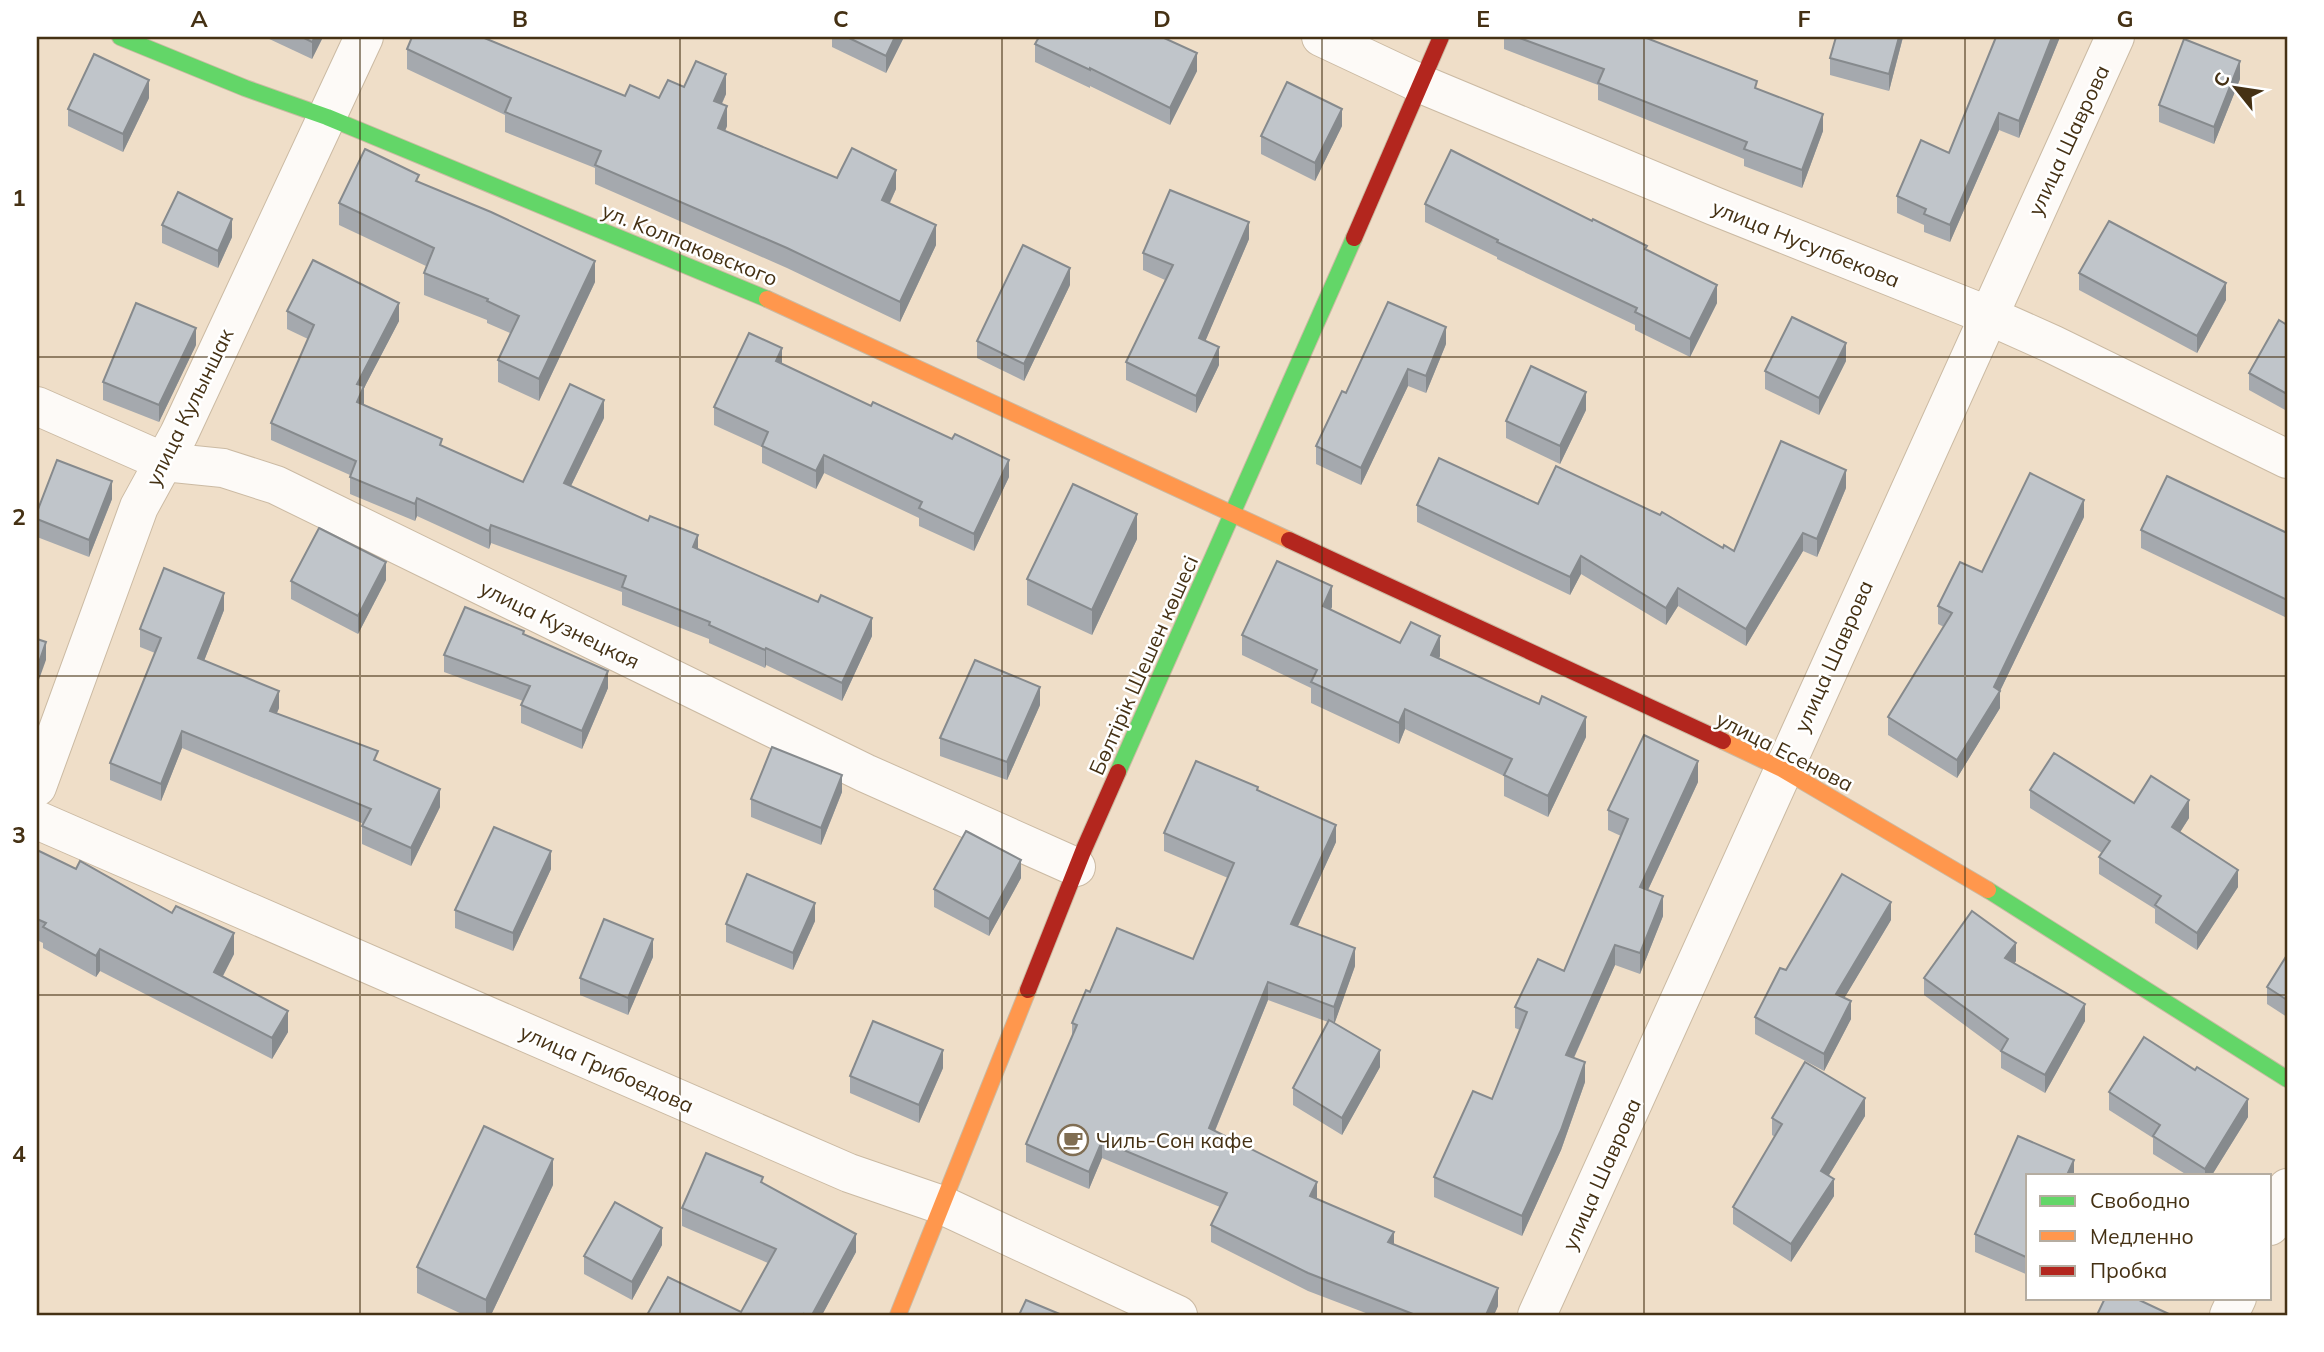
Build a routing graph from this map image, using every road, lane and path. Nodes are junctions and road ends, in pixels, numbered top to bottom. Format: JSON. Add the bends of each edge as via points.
{"nodes":[{"id":1,"x":120,"y":37,"type":"edge"},
{"id":2,"x":364,"y":37,"type":"edge"},
{"id":3,"x":1321,"y":37,"type":"edge"},
{"id":4,"x":1441,"y":37,"type":"edge"},
{"id":5,"x":2115,"y":37,"type":"edge"},
{"id":6,"x":1421,"y":84,"type":"junction"},
{"id":7,"x":327,"y":117,"type":"junction"},
{"id":8,"x":1987,"y":316,"type":"junction"},
{"id":9,"x":37,"y":405,"type":"edge"},
{"id":10,"x":2287,"y":459,"type":"edge"},
{"id":11,"x":164,"y":463,"type":"junction"},
{"id":12,"x":1234,"y":514,"type":"junction"},
{"id":13,"x":1782,"y":769,"type":"junction"},
{"id":14,"x":37,"y":787,"type":"edge"},
{"id":15,"x":37,"y":820,"type":"edge"},
{"id":16,"x":1076,"y":867,"type":"junction"},
{"id":17,"x":2287,"y":1079,"type":"edge"},
{"id":18,"x":2287,"y":1188,"type":"edge"},
{"id":19,"x":942,"y":1205,"type":"junction"},
{"id":20,"x":2272,"y":1222,"type":"edge"},
{"id":21,"x":898,"y":1315,"type":"edge"},
{"id":22,"x":1178,"y":1315,"type":"edge"},
{"id":23,"x":1537,"y":1315,"type":"edge"}],
"edges":[{"from":1,"to":7,"type":"street","name":"ул. Kолпаковского"},
{"from":2,"to":7,"type":"street","name":"улица Кулыншак"},
{"from":3,"to":6,"type":"street","name":"улица Нусупбекова"},
{"from":4,"to":6,"type":"street","name":"Бөлтірік Шешен көшесі"},
{"from":5,"to":8,"type":"street","name":"улица Шаврова"},
{"from":6,"to":8,"type":"street","name":"улица Нусупбекова"},
{"from":6,"to":12,"type":"street","name":"Бөлтірік Шешен көшесі"},
{"from":7,"to":11,"type":"street","name":"улица Кулыншак"},
{"from":7,"to":12,"type":"street","name":"ул. Kолпаковского","via":[[777,303]]},
{"from":8,"to":10,"type":"street","name":"улица Нусупбекова"},
{"from":8,"to":13,"type":"street","name":"улица Шаврова"},
{"from":9,"to":11,"type":"street","name":"улица Кузнецкая"},
{"from":11,"to":14,"type":"street","name":"улица Кулыншак","via":[[139,507]]},
{"from":11,"to":16,"type":"street","name":"улица Кузнецкая","via":[[223,468],[276,485],[864,773]]},
{"from":12,"to":13,"type":"street","name":"улица Есенова"},
{"from":12,"to":16,"type":"street","name":"Бөлтірік Шешен көшесі"},
{"from":13,"to":17,"type":"street","name":"улица Есенова","via":[[2017,907]]},
{"from":13,"to":23,"type":"street","name":"улица Шаврова"},
{"from":15,"to":19,"type":"street","name":"улица Грибоедова","via":[[849,1173]]},
{"from":16,"to":19,"type":"street","name":"Бөлтірік Шешен көшесі"},
{"from":18,"to":20,"type":"street"},
{"from":19,"to":21,"type":"street","name":"Бөлтірік Шешен көшесі"},
{"from":19,"to":22,"type":"street","name":"улица Грибоедова"}]}
